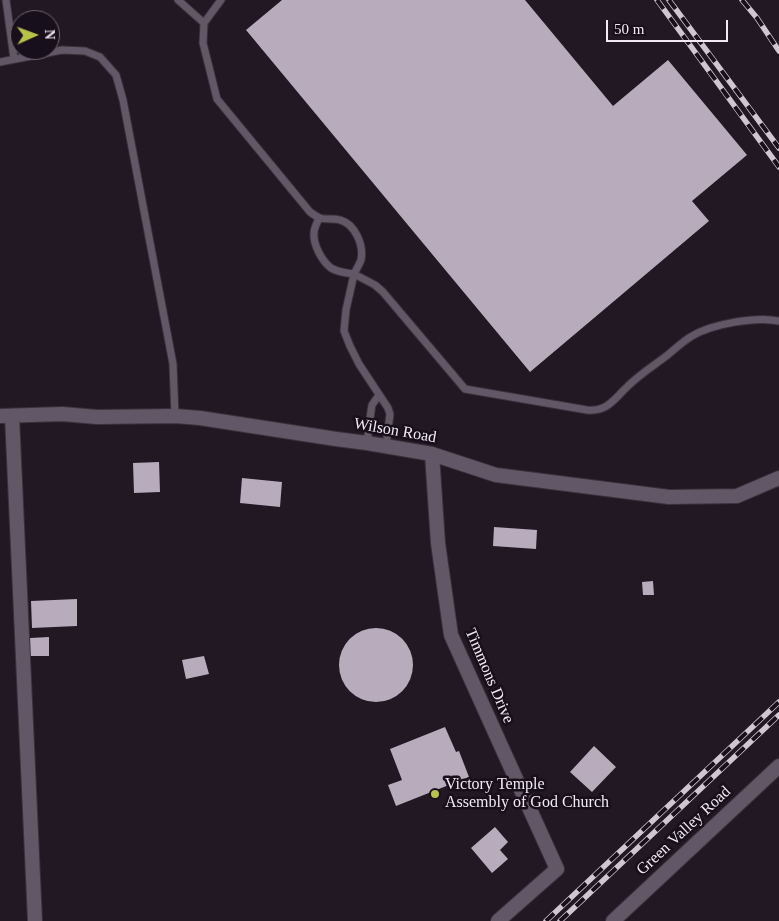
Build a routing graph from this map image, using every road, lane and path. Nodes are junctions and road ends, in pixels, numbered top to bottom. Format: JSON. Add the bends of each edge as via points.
{"nodes":[{"id":1,"x":6,"y":0,"type":"edge"},
{"id":2,"x":178,"y":0,"type":"edge"},
{"id":3,"x":221,"y":0,"type":"edge"},
{"id":4,"x":204,"y":23,"type":"junction"},
{"id":5,"x":10,"y":30,"type":"edge"},
{"id":6,"x":60,"y":50,"type":"edge"},
{"id":7,"x":319,"y":218,"type":"junction"},
{"id":8,"x":354,"y":274,"type":"junction"},
{"id":9,"x":779,"y":321,"type":"edge"},
{"id":10,"x":379,"y":395,"type":"junction"},
{"id":11,"x":6,"y":416,"type":"edge"},
{"id":12,"x":176,"y":416,"type":"junction"},
{"id":13,"x":367,"y":442,"type":"junction"},
{"id":14,"x":386,"y":446,"type":"junction"},
{"id":15,"x":432,"y":454,"type":"junction"},
{"id":16,"x":779,"y":478,"type":"edge"},
{"id":17,"x":779,"y":766,"type":"edge"},
{"id":18,"x":35,"y":921,"type":"edge"},
{"id":19,"x":498,"y":921,"type":"edge"},
{"id":20,"x":613,"y":921,"type":"edge"}],
"edges":[{"from":1,"to":5,"type":"lane"},
{"from":2,"to":4,"type":"lane"},
{"from":3,"to":4,"type":"lane"},
{"from":4,"to":7,"type":"lane","via":[[203,43],[217,99],[310,212]]},
{"from":6,"to":12,"type":"lane","via":[[85,51],[100,57],[116,76],[124,100],[173,364]]},
{"from":7,"to":8,"type":"lane","via":[[313,235],[322,259],[332,269]]},
{"from":7,"to":8,"type":"lane","via":[[338,219],[354,231],[362,251]]},
{"from":8,"to":9,"type":"lane","via":[[383,292],[465,389],[594,410],[608,405],[693,335],[721,324]]},
{"from":8,"to":10,"type":"lane","via":[[344,331],[359,364]]},
{"from":10,"to":13,"type":"lane","via":[[372,405]]},
{"from":10,"to":14,"type":"lane","via":[[390,414]]},
{"from":11,"to":12,"type":"street","name":"Wilson Road"},
{"from":11,"to":18,"type":"street"},
{"from":12,"to":13,"type":"street","name":"Wilson Road"},
{"from":13,"to":14,"type":"street","name":"Wilson Road"},
{"from":14,"to":15,"type":"street","name":"Wilson Road"},
{"from":15,"to":16,"type":"street","name":"Wilson Road","via":[[496,474],[669,497],[737,496]]},
{"from":15,"to":19,"type":"street","name":"Timmons Drive","via":[[438,543],[451,635],[557,869]]},
{"from":17,"to":20,"type":"street","name":"Green Valley Road"}]}
